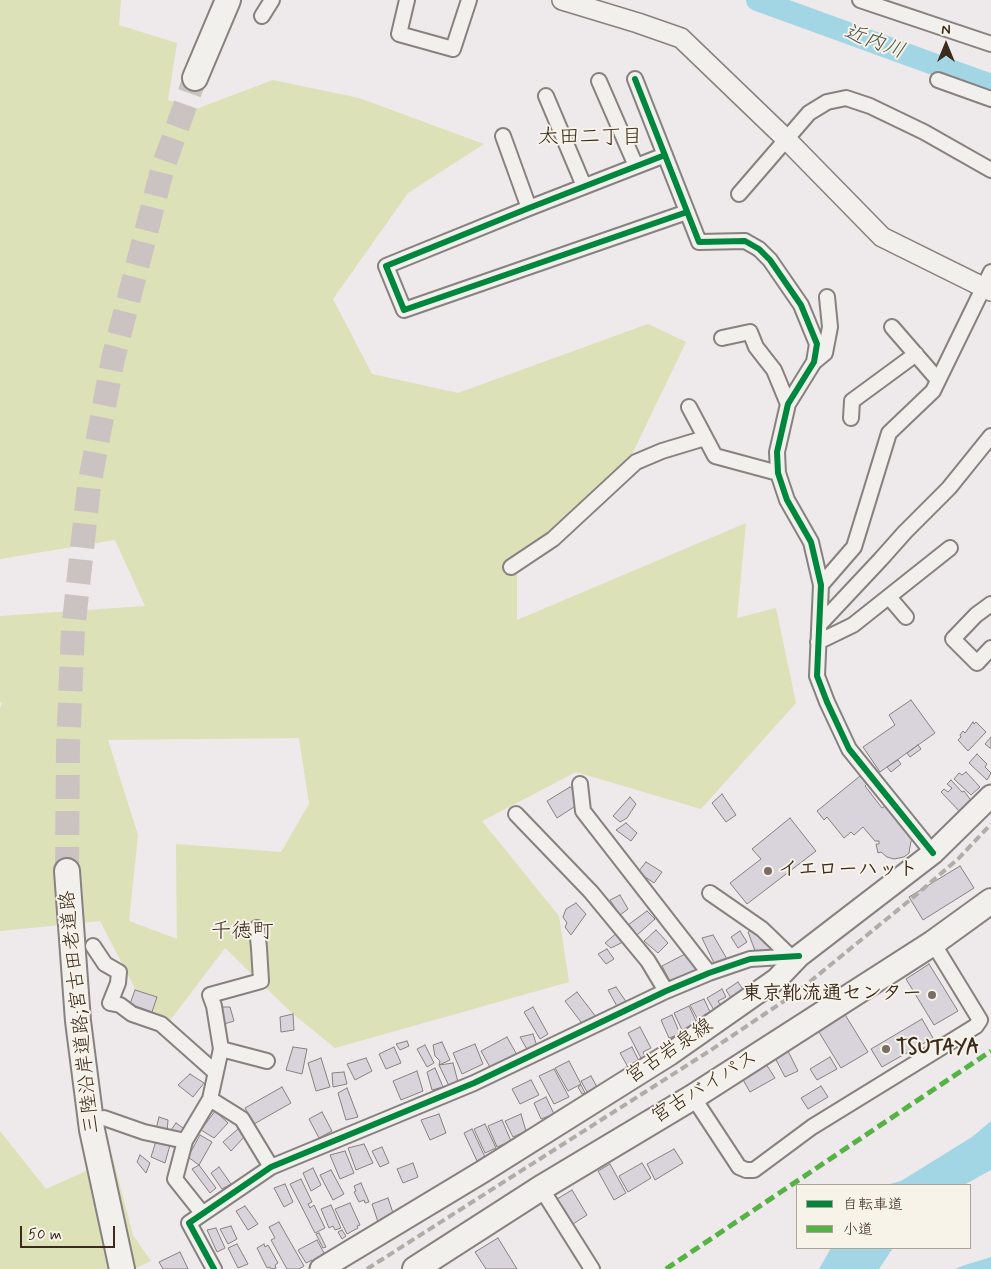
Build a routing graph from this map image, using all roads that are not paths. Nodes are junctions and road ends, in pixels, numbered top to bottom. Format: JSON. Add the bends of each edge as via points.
{"nodes":[{"id":1,"x":228,"y":0,"type":"edge"},
{"id":2,"x":272,"y":0,"type":"edge"},
{"id":3,"x":408,"y":0,"type":"edge"},
{"id":4,"x":470,"y":0,"type":"edge"},
{"id":5,"x":562,"y":0,"type":"edge"},
{"id":6,"x":860,"y":0,"type":"edge"},
{"id":7,"x":262,"y":16,"type":"dead end"},
{"id":8,"x":991,"y":44,"type":"edge"},
{"id":9,"x":195,"y":78,"type":"tunnel mouth"},
{"id":10,"x":634,"y":79,"type":"dead end"},
{"id":11,"x":938,"y":80,"type":"dead end"},
{"id":12,"x":599,"y":81,"type":"dead end"},
{"id":13,"x":546,"y":96,"type":"dead end"},
{"id":14,"x":991,"y":99,"type":"edge"},
{"id":15,"x":503,"y":136,"type":"dead end"},
{"id":16,"x":786,"y":139,"type":"junction"},
{"id":17,"x":664,"y":155,"type":"junction"},
{"id":18,"x":636,"y":166,"type":"junction"},
{"id":19,"x":991,"y":170,"type":"edge"},
{"id":20,"x":584,"y":186,"type":"junction"},
{"id":21,"x":739,"y":194,"type":"dead end"},
{"id":22,"x":529,"y":208,"type":"junction"},
{"id":23,"x":687,"y":212,"type":"junction"},
{"id":24,"x":989,"y":283,"type":"edge"},
{"id":25,"x":827,"y":297,"type":"dead end"},
{"id":26,"x":892,"y":327,"type":"dead end"},
{"id":27,"x":722,"y":338,"type":"dead end"},
{"id":28,"x":916,"y":354,"type":"junction"},
{"id":29,"x":814,"y":362,"type":"junction"},
{"id":30,"x":938,"y":380,"type":"junction"},
{"id":31,"x":788,"y":404,"type":"junction"},
{"id":32,"x":690,"y":407,"type":"dead end"},
{"id":33,"x":851,"y":418,"type":"dead end"},
{"id":34,"x":991,"y":436,"type":"edge"},
{"id":35,"x":705,"y":438,"type":"junction"},
{"id":36,"x":778,"y":473,"type":"junction"},
{"id":37,"x":950,"y":548,"type":"dead end"},
{"id":38,"x":512,"y":567,"type":"dead end"},
{"id":39,"x":821,"y":586,"type":"junction"},
{"id":40,"x":889,"y":597,"type":"junction"},
{"id":41,"x":991,"y":604,"type":"edge"},
{"id":42,"x":906,"y":617,"type":"dead end"},
{"id":43,"x":820,"y":624,"type":"junction"},
{"id":44,"x":818,"y":642,"type":"junction"},
{"id":45,"x":991,"y":648,"type":"edge"},
{"id":46,"x":580,"y":784,"type":"dead end"},
{"id":47,"x":991,"y":796,"type":"edge"},
{"id":48,"x":516,"y":814,"type":"dead end"},
{"id":49,"x":933,"y":853,"type":"junction"},
{"id":50,"x":67,"y":871,"type":"tunnel mouth"},
{"id":51,"x":710,"y":893,"type":"dead end"},
{"id":52,"x":991,"y":901,"type":"edge"},
{"id":53,"x":256,"y":928,"type":"dead end"},
{"id":54,"x":933,"y":943,"type":"junction"},
{"id":55,"x":92,"y":946,"type":"dead end"},
{"id":56,"x":795,"y":957,"type":"junction"},
{"id":57,"x":709,"y":973,"type":"junction"},
{"id":58,"x":666,"y":992,"type":"junction"},
{"id":59,"x":221,"y":1050,"type":"junction"},
{"id":60,"x":267,"y":1061,"type":"dead end"},
{"id":61,"x":215,"y":1072,"type":"junction"},
{"id":62,"x":693,"y":1097,"type":"junction"},
{"id":63,"x":210,"y":1099,"type":"junction"},
{"id":64,"x":104,"y":1118,"type":"dead end"},
{"id":65,"x":185,"y":1141,"type":"junction"},
{"id":66,"x":271,"y":1168,"type":"junction"},
{"id":67,"x":541,"y":1188,"type":"junction"},
{"id":68,"x":202,"y":1214,"type":"junction"},
{"id":69,"x":122,"y":1269,"type":"edge"},
{"id":70,"x":214,"y":1269,"type":"edge"},
{"id":71,"x":321,"y":1269,"type":"edge"},
{"id":72,"x":414,"y":1269,"type":"edge"},
{"id":73,"x":592,"y":1269,"type":"edge"}],
"edges":[{"from":1,"to":9,"type":"highway"},
{"from":2,"to":7,"type":"street"},
{"from":3,"to":4,"type":"street","via":[[399,34],[453,49]]},
{"from":5,"to":16,"type":"street","via":[[681,38]]},
{"from":6,"to":8,"type":"street"},
{"from":10,"to":17,"type":"street"},
{"from":11,"to":14,"type":"street"},
{"from":12,"to":18,"type":"street"},
{"from":13,"to":20,"type":"street"},
{"from":15,"to":22,"type":"street"},
{"from":16,"to":19,"type":"street","via":[[809,113],[827,102],[846,98],[924,132]]},
{"from":16,"to":21,"type":"street"},
{"from":16,"to":24,"type":"street","via":[[882,237]]},
{"from":17,"to":18,"type":"street"},
{"from":17,"to":23,"type":"street"},
{"from":18,"to":20,"type":"street"},
{"from":20,"to":22,"type":"street"},
{"from":22,"to":23,"type":"street","via":[[386,266],[404,310]]},
{"from":23,"to":29,"type":"street","via":[[699,242],[745,241],[770,260],[801,305],[817,344]]},
{"from":24,"to":30,"type":"street"},
{"from":25,"to":29,"type":"street","via":[[830,327],[827,345],[825,353]]},
{"from":26,"to":28,"type":"street"},
{"from":27,"to":31,"type":"street","via":[[750,332],[756,347],[774,370]]},
{"from":28,"to":30,"type":"street"},
{"from":28,"to":33,"type":"street","via":[[852,401]]},
{"from":29,"to":31,"type":"street"},
{"from":30,"to":39,"type":"street","via":[[933,391],[889,433],[854,547]]},
{"from":31,"to":36,"type":"street","via":[[777,452]]},
{"from":32,"to":35,"type":"street"},
{"from":34,"to":43,"type":"street","via":[[949,488]]},
{"from":35,"to":36,"type":"street","via":[[715,456]]},
{"from":35,"to":38,"type":"street","via":[[636,462],[553,539]]},
{"from":36,"to":39,"type":"street","via":[[787,500],[811,542]]},
{"from":37,"to":40,"type":"street"},
{"from":39,"to":43,"type":"street"},
{"from":40,"to":42,"type":"street"},
{"from":40,"to":44,"type":"street","via":[[853,625]]},
{"from":41,"to":45,"type":"street","via":[[953,639],[977,663]]},
{"from":43,"to":44,"type":"street"},
{"from":44,"to":49,"type":"street","via":[[817,676],[849,749]]},
{"from":46,"to":57,"type":"street","via":[[584,811]]},
{"from":47,"to":49,"type":"main road","name":"宮古岩泉線"},
{"from":48,"to":58,"type":"street","via":[[592,892],[648,961]]},
{"from":49,"to":56,"type":"main road","name":"宮古岩泉線"},
{"from":50,"to":69,"type":"highway","name":"三陸沿岸道路;宮古田老道路","via":[[78,1021],[92,1130]]},
{"from":51,"to":56,"type":"street","via":[[762,929]]},
{"from":52,"to":54,"type":"highway","name":"宮古バイパス"},
{"from":53,"to":59,"type":"street","via":[[261,981],[210,995]]},
{"from":54,"to":62,"type":"highway","name":"宮古バイパス"},
{"from":54,"to":62,"type":"street","via":[[980,1020],[976,1026],[812,1128],[754,1170],[739,1167]]},
{"from":55,"to":61,"type":"street","via":[[105,964],[119,972],[110,1003],[161,1024]]},
{"from":56,"to":57,"type":"street","via":[[750,959]]},
{"from":56,"to":71,"type":"main road","name":"宮古岩泉線","via":[[777,979],[670,1054]]},
{"from":57,"to":58,"type":"street"},
{"from":58,"to":66,"type":"street","via":[[474,1083]]},
{"from":59,"to":60,"type":"street"},
{"from":59,"to":61,"type":"street"},
{"from":61,"to":63,"type":"street"},
{"from":62,"to":67,"type":"highway","name":"宮古バイパス"},
{"from":63,"to":65,"type":"street"},
{"from":63,"to":66,"type":"street","via":[[242,1119]]},
{"from":64,"to":65,"type":"street","via":[[144,1132]]},
{"from":65,"to":68,"type":"street","via":[[175,1179]]},
{"from":66,"to":68,"type":"street"},
{"from":67,"to":72,"type":"highway","name":"宮古バイパス"},
{"from":67,"to":73,"type":"street"},
{"from":68,"to":70,"type":"street","via":[[189,1223]]}]}
